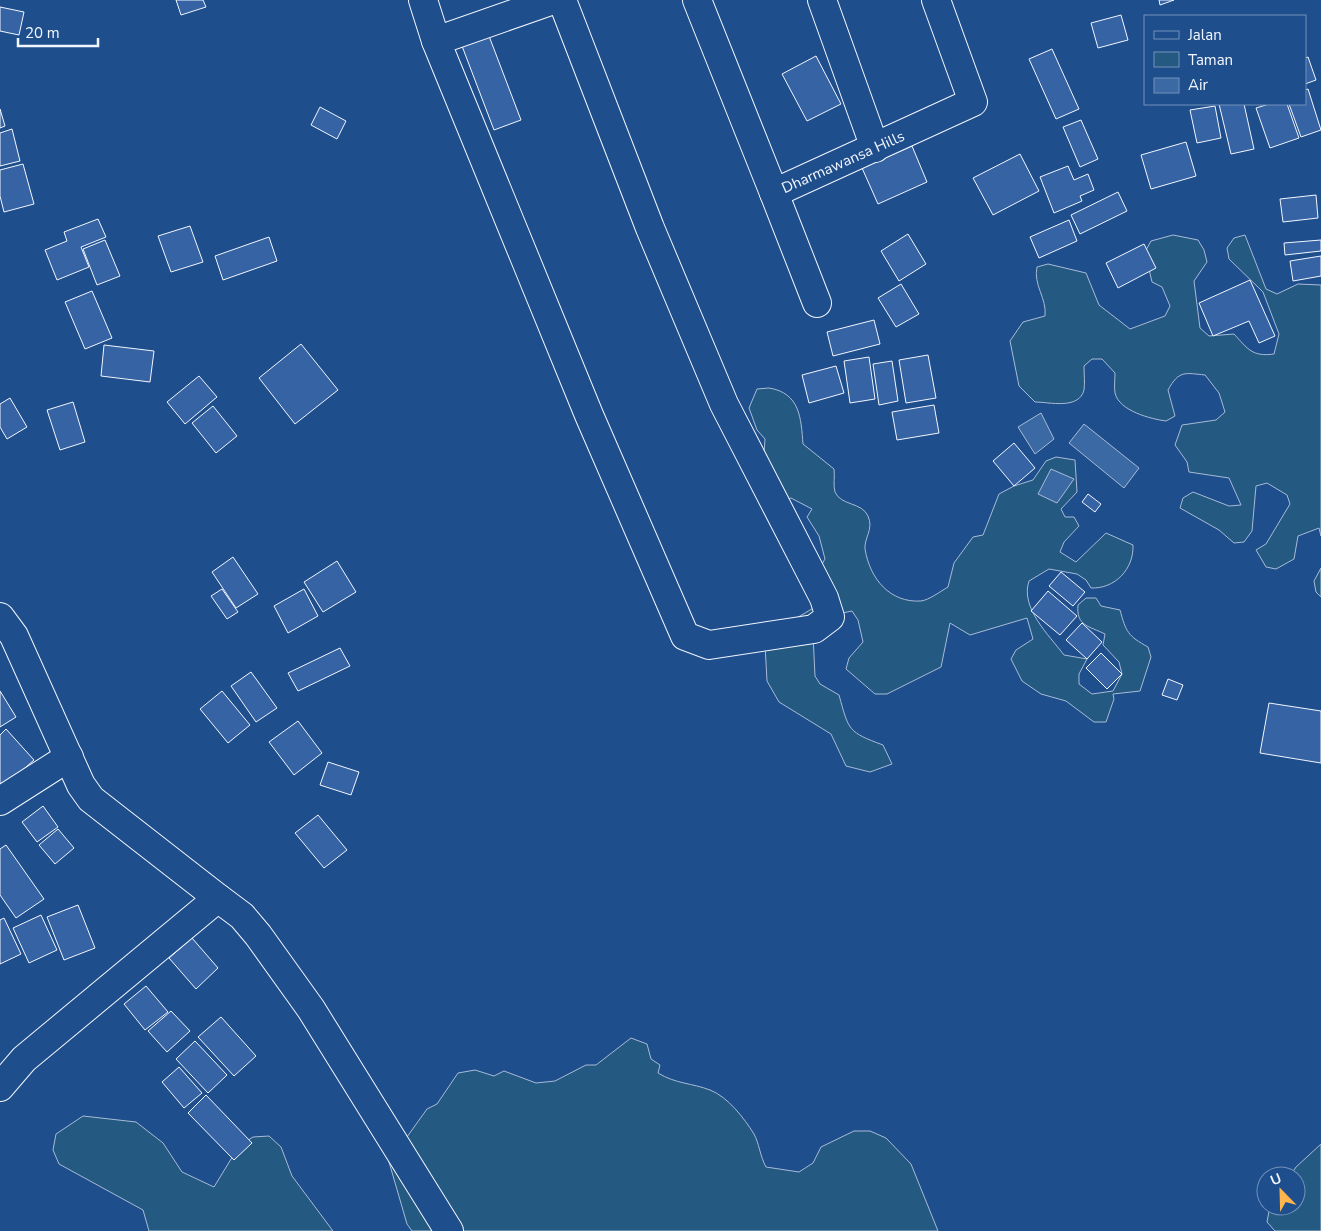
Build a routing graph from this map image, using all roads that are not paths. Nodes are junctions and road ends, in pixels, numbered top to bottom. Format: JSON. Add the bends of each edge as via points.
{"nodes":[{"id":1,"x":423,"y":0,"type":"edge"},
{"id":2,"x":554,"y":0,"type":"edge"},
{"id":3,"x":562,"y":0,"type":"edge"},
{"id":4,"x":697,"y":0,"type":"edge"},
{"id":5,"x":822,"y":0,"type":"edge"},
{"id":6,"x":936,"y":0,"type":"edge"},
{"id":7,"x":436,"y":41,"type":"junction"},
{"id":8,"x":874,"y":148,"type":"junction"},
{"id":9,"x":774,"y":193,"type":"junction"},
{"id":10,"x":818,"y":303,"type":"dead end"},
{"id":11,"x":0,"y":617,"type":"edge"},
{"id":12,"x":69,"y":758,"type":"junction"},
{"id":13,"x":0,"y":801,"type":"edge"},
{"id":14,"x":218,"y":898,"type":"junction"},
{"id":15,"x":0,"y":1087,"type":"edge"},
{"id":16,"x":449,"y":1231,"type":"edge"}],
"edges":[{"from":1,"to":7,"type":"street"},
{"from":2,"to":7,"type":"street"},
{"from":3,"to":7,"type":"street","via":[[650,228],[724,404],[824,598],[830,616],[814,629],[709,645],[685,636],[574,378]]},
{"from":4,"to":9,"type":"street","name":"Dharmawansa Hills"},
{"from":5,"to":8,"type":"street"},
{"from":6,"to":8,"type":"street","name":"Dharmawansa Hills","via":[[973,102]]},
{"from":8,"to":9,"type":"street","name":"Dharmawansa Hills"},
{"from":9,"to":10,"type":"street"},
{"from":11,"to":12,"type":"street","via":[[14,636]]},
{"from":12,"to":13,"type":"street"},
{"from":12,"to":14,"type":"street","via":[[91,799]]},
{"from":14,"to":15,"type":"street","via":[[24,1059]]},
{"from":14,"to":16,"type":"street","via":[[242,916],[258,935],[311,1009]]}]}
